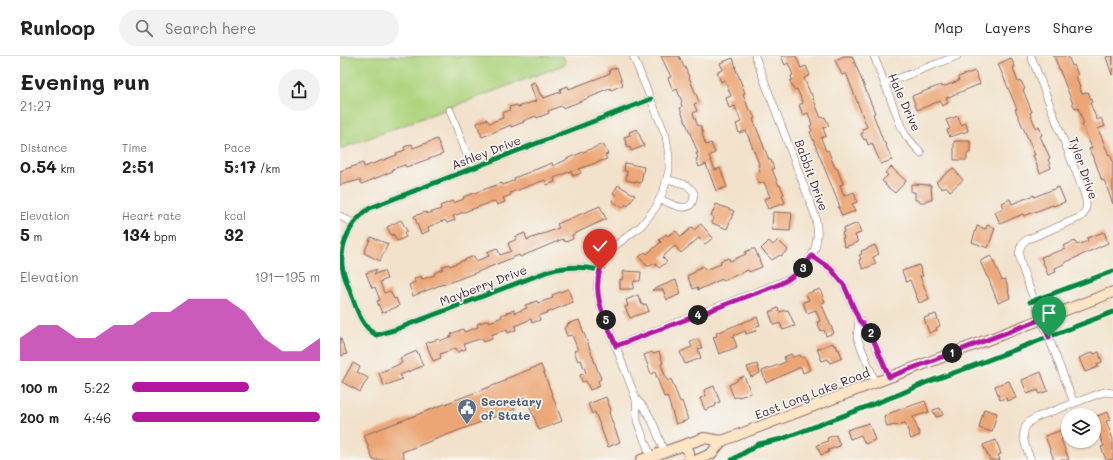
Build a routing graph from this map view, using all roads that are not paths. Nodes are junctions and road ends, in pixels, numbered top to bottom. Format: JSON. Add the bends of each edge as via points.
{"nodes":[{"id":1,"x":633,"y":56,"type":"edge"},
{"id":2,"x":755,"y":56,"type":"edge"},
{"id":3,"x":874,"y":56,"type":"edge"},
{"id":4,"x":957,"y":56,"type":"edge"},
{"id":5,"x":1031,"y":56,"type":"edge"},
{"id":6,"x":884,"y":84,"type":"junction"},
{"id":7,"x":651,"y":99,"type":"junction"},
{"id":8,"x":450,"y":110,"type":"dead end"},
{"id":9,"x":921,"y":153,"type":"dead end"},
{"id":10,"x":472,"y":168,"type":"junction"},
{"id":11,"x":667,"y":179,"type":"junction"},
{"id":12,"x":660,"y":199,"type":"junction"},
{"id":13,"x":340,"y":216,"type":"edge"},
{"id":14,"x":353,"y":224,"type":"junction"},
{"id":15,"x":342,"y":242,"type":"edge"},
{"id":16,"x":812,"y":256,"type":"junction"},
{"id":17,"x":600,"y":270,"type":"junction"},
{"id":18,"x":1113,"y":292,"type":"edge"},
{"id":19,"x":1042,"y":319,"type":"junction"},
{"id":20,"x":859,"y":320,"type":"junction"},
{"id":21,"x":376,"y":335,"type":"joint"},
{"id":22,"x":616,"y":346,"type":"junction"},
{"id":23,"x":889,"y":377,"type":"junction"},
{"id":24,"x":875,"y":382,"type":"junction"},
{"id":25,"x":1113,"y":394,"type":"edge"},
{"id":26,"x":636,"y":400,"type":"junction"},
{"id":27,"x":1074,"y":403,"type":"junction"},
{"id":28,"x":722,"y":441,"type":"junction"},
{"id":29,"x":684,"y":445,"type":"junction"},
{"id":30,"x":664,"y":452,"type":"junction"},
{"id":31,"x":646,"y":458,"type":"edge"},
{"id":32,"x":688,"y":460,"type":"edge"},
{"id":33,"x":697,"y":460,"type":"edge"},
{"id":34,"x":1031,"y":460,"type":"edge"}],
"edges":[{"from":1,"to":7,"type":"street"},
{"from":2,"to":16,"type":"street","name":"Babbit Drive","via":[[815,215],[818,237]]},
{"from":3,"to":6,"type":"street","name":"Hale Drive"},
{"from":4,"to":6,"type":"street"},
{"from":5,"to":19,"type":"street","name":"Tyler Drive","via":[[1087,204],[1081,217],[1032,237],[1020,247],[1020,262]]},
{"from":6,"to":9,"type":"street","name":"Hale Drive","via":[[906,136]]},
{"from":7,"to":10,"type":"street","name":"Ashley Drive"},
{"from":7,"to":11,"type":"street","via":[[668,145]]},
{"from":8,"to":10,"type":"street"},
{"from":10,"to":14,"type":"street","name":"Ashley Drive","via":[[377,204],[364,212]]},
{"from":11,"to":12,"type":"street"},
{"from":11,"to":12,"type":"street","via":[[690,188],[694,194],[693,200],[689,206],[682,208]]},
{"from":12,"to":17,"type":"street","via":[[647,220],[610,252]]},
{"from":13,"to":14,"type":"street"},
{"from":14,"to":15,"type":"street","name":"Ashley Drive"},
{"from":15,"to":21,"type":"street","name":"Ashley Drive","via":[[341,258],[345,279],[363,323]]},
{"from":16,"to":20,"type":"street","via":[[838,276]]},
{"from":16,"to":22,"type":"street","name":"Babbit Drive","via":[[798,273],[780,284]]},
{"from":17,"to":21,"type":"street","name":"Mayberry Drive","via":[[577,266],[556,269]]},
{"from":17,"to":22,"type":"street","via":[[598,296]]},
{"from":18,"to":19,"type":"main road","name":"East Long Lake Road"},
{"from":19,"to":23,"type":"main road","name":"East Long Lake Road"},
{"from":19,"to":27,"type":"street"},
{"from":20,"to":23,"type":"street","via":[[870,332]]},
{"from":20,"to":24,"type":"street","via":[[857,337]]},
{"from":22,"to":26,"type":"street"},
{"from":23,"to":24,"type":"main road","name":"East Long Lake Road"},
{"from":24,"to":28,"type":"main road","name":"East Long Lake Road"},
{"from":25,"to":27,"type":"street","via":[[1101,393]]},
{"from":26,"to":30,"type":"street","via":[[650,416]]},
{"from":26,"to":31,"type":"street","via":[[637,421]]},
{"from":27,"to":34,"type":"street","via":[[1029,422],[1024,430],[1024,439]]},
{"from":28,"to":29,"type":"main road","name":"East Long Lake Road","via":[[704,438]]},
{"from":28,"to":33,"type":"main road","name":"East Long Lake Road","via":[[711,454]]},
{"from":29,"to":30,"type":"main road","name":"East Long Lake Road"},
{"from":29,"to":32,"type":"main road","via":[[689,452]]},
{"from":30,"to":31,"type":"main road","name":"East Long Lake Road"}]}
